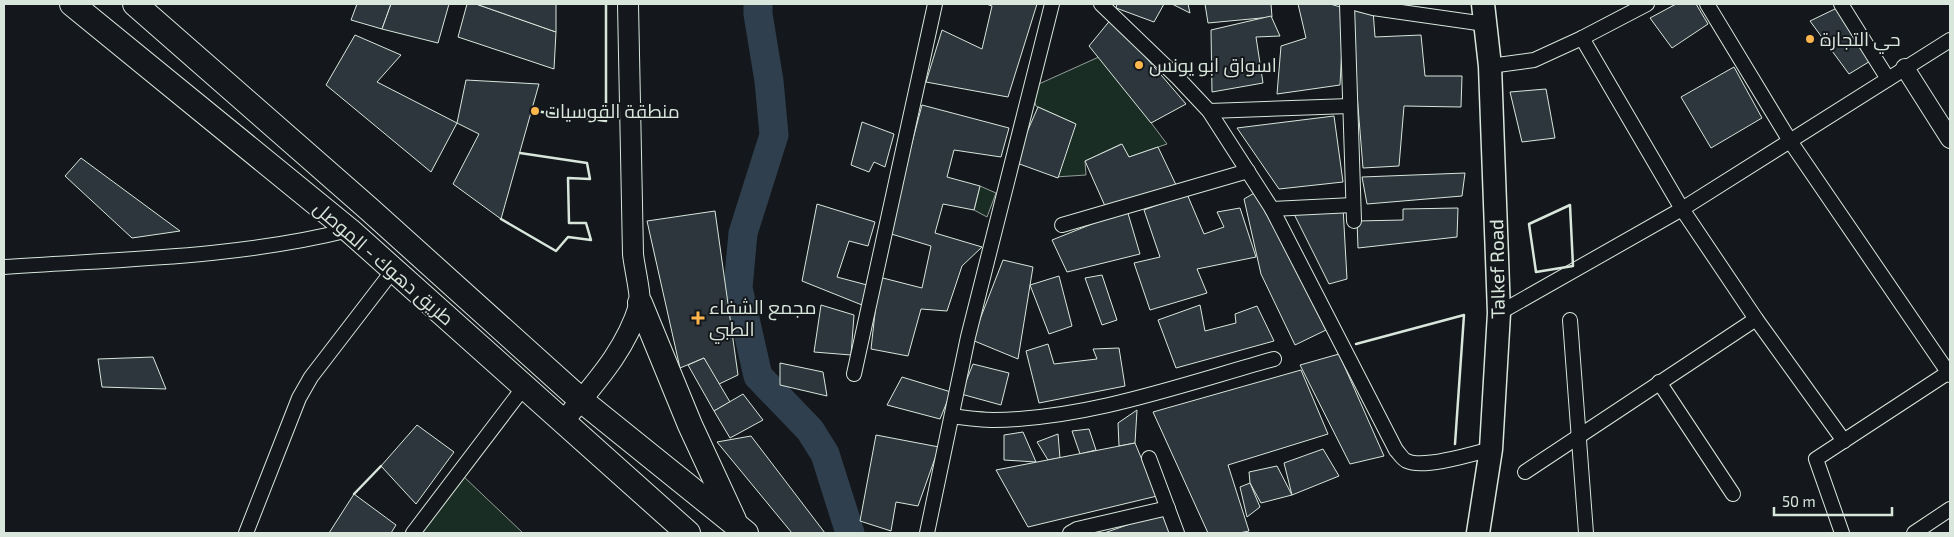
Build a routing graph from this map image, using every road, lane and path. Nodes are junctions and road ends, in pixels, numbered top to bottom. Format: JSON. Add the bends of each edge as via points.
{"nodes":[{"id":1,"x":72,"y":4,"type":"edge"},
{"id":2,"x":135,"y":4,"type":"edge"},
{"id":3,"x":628,"y":4,"type":"edge"},
{"id":4,"x":935,"y":4,"type":"edge"},
{"id":5,"x":1052,"y":4,"type":"edge"},
{"id":6,"x":1100,"y":4,"type":"edge"},
{"id":7,"x":1347,"y":4,"type":"edge"},
{"id":8,"x":1358,"y":4,"type":"edge"},
{"id":9,"x":1646,"y":4,"type":"edge"},
{"id":10,"x":1707,"y":4,"type":"edge"},
{"id":11,"x":1841,"y":4,"type":"edge"},
{"id":12,"x":1484,"y":14,"type":"edge"},
{"id":13,"x":1582,"y":38,"type":"junction"},
{"id":14,"x":1950,"y":40,"type":"edge"},
{"id":15,"x":1490,"y":66,"type":"junction"},
{"id":16,"x":1905,"y":68,"type":"junction"},
{"id":17,"x":1888,"y":79,"type":"junction"},
{"id":18,"x":1350,"y":106,"type":"junction"},
{"id":19,"x":1209,"y":111,"type":"junction"},
{"id":20,"x":1950,"y":139,"type":"edge"},
{"id":21,"x":1790,"y":141,"type":"junction"},
{"id":22,"x":1248,"y":171,"type":"junction"},
{"id":23,"x":1353,"y":205,"type":"junction"},
{"id":24,"x":1682,"y":209,"type":"junction"},
{"id":25,"x":1272,"y":210,"type":"junction"},
{"id":26,"x":1354,"y":221,"type":"dead end"},
{"id":27,"x":1062,"y":225,"type":"dead end"},
{"id":28,"x":349,"y":230,"type":"junction"},
{"id":29,"x":4,"y":267,"type":"edge"},
{"id":30,"x":394,"y":269,"type":"junction"},
{"id":31,"x":640,"y":303,"type":"junction"},
{"id":32,"x":1499,"y":313,"type":"junction"},
{"id":33,"x":1756,"y":319,"type":"junction"},
{"id":34,"x":1570,"y":320,"type":"dead end"},
{"id":35,"x":1274,"y":359,"type":"dead end"},
{"id":36,"x":1949,"y":373,"type":"edge"},
{"id":37,"x":854,"y":374,"type":"dead end"},
{"id":38,"x":1659,"y":382,"type":"junction"},
{"id":39,"x":524,"y":387,"type":"junction"},
{"id":40,"x":581,"y":400,"type":"junction"},
{"id":41,"x":952,"y":416,"type":"junction"},
{"id":42,"x":563,"y":422,"type":"junction"},
{"id":43,"x":1578,"y":437,"type":"junction"},
{"id":44,"x":1844,"y":441,"type":"junction"},
{"id":45,"x":1490,"y":449,"type":"junction"},
{"id":46,"x":1149,"y":458,"type":"dead end"},
{"id":47,"x":1525,"y":472,"type":"dead end"},
{"id":48,"x":1733,"y":494,"type":"dead end"},
{"id":49,"x":1168,"y":508,"type":"junction"},
{"id":50,"x":1950,"y":509,"type":"edge"},
{"id":51,"x":741,"y":529,"type":"edge"},
{"id":52,"x":246,"y":533,"type":"edge"},
{"id":53,"x":412,"y":533,"type":"edge"},
{"id":54,"x":688,"y":533,"type":"edge"},
{"id":55,"x":927,"y":533,"type":"edge"},
{"id":56,"x":1070,"y":533,"type":"edge"},
{"id":57,"x":1177,"y":533,"type":"edge"},
{"id":58,"x":1478,"y":533,"type":"edge"},
{"id":59,"x":1586,"y":533,"type":"edge"},
{"id":60,"x":1842,"y":533,"type":"edge"},
{"id":61,"x":1914,"y":533,"type":"edge"}],
"edges":[{"from":1,"to":28,"type":"highway","name":"طريق دهوك - الموصل"},
{"from":2,"to":40,"type":"highway","name":"طريق دهوك - الموصل","via":[[370,209]]},
{"from":3,"to":31,"type":"main road","via":[[634,268]]},
{"from":4,"to":37,"type":"street"},
{"from":5,"to":41,"type":"street","via":[[968,337]]},
{"from":6,"to":19,"type":"street"},
{"from":7,"to":18,"type":"street"},
{"from":8,"to":12,"type":"street","via":[[1373,8]]},
{"from":9,"to":13,"type":"street"},
{"from":10,"to":21,"type":"street"},
{"from":11,"to":17,"type":"street"},
{"from":12,"to":15,"type":"main road","name":"Talkef Road"},
{"from":13,"to":15,"type":"street","via":[[1534,60]]},
{"from":13,"to":24,"type":"street"},
{"from":14,"to":16,"type":"street"},
{"from":15,"to":32,"type":"main road","name":"Talkef Road"},
{"from":16,"to":17,"type":"street"},
{"from":16,"to":20,"type":"street"},
{"from":17,"to":21,"type":"street"},
{"from":18,"to":19,"type":"street"},
{"from":18,"to":23,"type":"street"},
{"from":19,"to":22,"type":"street"},
{"from":21,"to":24,"type":"street"},
{"from":21,"to":36,"type":"street"},
{"from":22,"to":25,"type":"street"},
{"from":22,"to":27,"type":"street"},
{"from":23,"to":25,"type":"street"},
{"from":23,"to":26,"type":"street"},
{"from":24,"to":32,"type":"street"},
{"from":24,"to":33,"type":"street"},
{"from":25,"to":45,"type":"street","via":[[1396,450],[1407,462],[1424,464]]},
{"from":28,"to":29,"type":"street","via":[[310,240],[193,254]]},
{"from":28,"to":30,"type":"highway","name":"طريق دهوك - الموصل"},
{"from":30,"to":39,"type":"highway","name":"طريق دهوك - الموصل"},
{"from":30,"to":52,"type":"street","via":[[310,377]]},
{"from":31,"to":40,"type":"main road","via":[[618,352]]},
{"from":31,"to":51,"type":"highway","via":[[690,425]]},
{"from":32,"to":45,"type":"main road","name":"Talkef Road"},
{"from":33,"to":38,"type":"street"},
{"from":33,"to":44,"type":"street"},
{"from":34,"to":43,"type":"street"},
{"from":35,"to":41,"type":"street","via":[[1100,407],[1063,414],[992,420]]},
{"from":36,"to":44,"type":"street"},
{"from":38,"to":43,"type":"street"},
{"from":38,"to":48,"type":"street"},
{"from":39,"to":42,"type":"highway","name":"طريق دهوك - الموصل"},
{"from":39,"to":53,"type":"street"},
{"from":40,"to":42,"type":"main road"},
{"from":40,"to":51,"type":"highway","name":"طريق دهوك - الموصل"},
{"from":41,"to":55,"type":"street"},
{"from":42,"to":54,"type":"highway","name":"طريق دهوك - الموصل"},
{"from":43,"to":47,"type":"street"},
{"from":43,"to":59,"type":"street"},
{"from":44,"to":60,"type":"street","via":[[1816,460]]},
{"from":45,"to":58,"type":"main road","name":"Talkef Road"},
{"from":46,"to":49,"type":"street"},
{"from":49,"to":56,"type":"street"},
{"from":49,"to":57,"type":"street"},
{"from":50,"to":61,"type":"street"}]}
